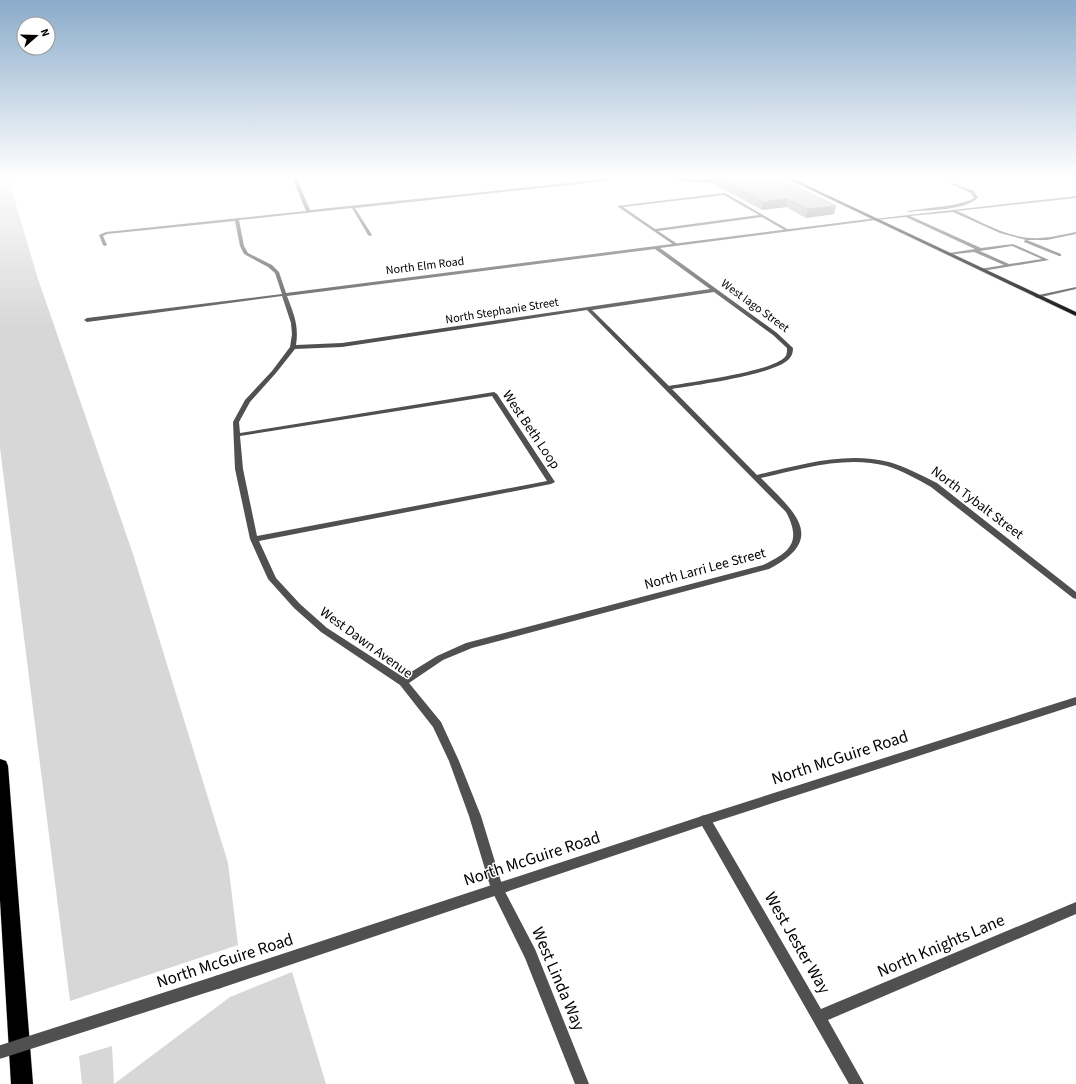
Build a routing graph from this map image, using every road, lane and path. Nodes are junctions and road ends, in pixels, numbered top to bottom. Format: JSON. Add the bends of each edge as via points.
{"nodes":[{"id":1,"x":150,"y":228,"type":"edge"},
{"id":2,"x":239,"y":228,"type":"edge"},
{"id":3,"x":365,"y":228,"type":"edge"},
{"id":4,"x":650,"y":228,"type":"edge"},
{"id":5,"x":673,"y":228,"type":"edge"},
{"id":6,"x":783,"y":228,"type":"edge"},
{"id":7,"x":807,"y":228,"type":"edge"},
{"id":8,"x":894,"y":228,"type":"edge"},
{"id":9,"x":931,"y":228,"type":"edge"},
{"id":10,"x":993,"y":228,"type":"edge"},
{"id":11,"x":654,"y":230,"type":"junction"},
{"id":12,"x":787,"y":230,"type":"junction"},
{"id":13,"x":1076,"y":234,"type":"edge"},
{"id":14,"x":370,"y":235,"type":"dead end"},
{"id":15,"x":1024,"y":239,"type":"junction"},
{"id":16,"x":674,"y":244,"type":"junction"},
{"id":17,"x":105,"y":245,"type":"dead end"},
{"id":18,"x":656,"y":247,"type":"junction"},
{"id":19,"x":978,"y":250,"type":"junction"},
{"id":20,"x":949,"y":254,"type":"junction"},
{"id":21,"x":1059,"y":255,"type":"dead end"},
{"id":22,"x":1008,"y":266,"type":"junction"},
{"id":23,"x":982,"y":270,"type":"junction"},
{"id":24,"x":1076,"y":288,"type":"edge"},
{"id":25,"x":714,"y":290,"type":"junction"},
{"id":26,"x":284,"y":294,"type":"junction"},
{"id":27,"x":1037,"y":296,"type":"junction"},
{"id":28,"x":588,"y":308,"type":"junction"},
{"id":29,"x":1076,"y":314,"type":"edge"},
{"id":30,"x":87,"y":320,"type":"dead end"},
{"id":31,"x":293,"y":347,"type":"junction"},
{"id":32,"x":669,"y":388,"type":"junction"},
{"id":33,"x":237,"y":436,"type":"junction"},
{"id":34,"x":756,"y":477,"type":"junction"},
{"id":35,"x":254,"y":540,"type":"junction"},
{"id":36,"x":1076,"y":596,"type":"edge"},
{"id":37,"x":403,"y":682,"type":"junction"},
{"id":38,"x":1076,"y":701,"type":"edge"},
{"id":39,"x":0,"y":766,"type":"edge"},
{"id":40,"x":705,"y":820,"type":"junction"},
{"id":41,"x":2,"y":821,"type":"edge"},
{"id":42,"x":497,"y":889,"type":"junction"},
{"id":43,"x":1076,"y":908,"type":"edge"},
{"id":44,"x":819,"y":1017,"type":"junction"},
{"id":45,"x":0,"y":1052,"type":"edge"},
{"id":46,"x":22,"y":1084,"type":"edge"},
{"id":47,"x":582,"y":1084,"type":"edge"},
{"id":48,"x":857,"y":1084,"type":"edge"}],
"edges":[{"from":1,"to":17,"type":"street","via":[[106,232],[102,235]]},
{"from":2,"to":26,"type":"street","via":[[246,254],[270,266],[277,273]]},
{"from":3,"to":14,"type":"street"},
{"from":4,"to":11,"type":"street"},
{"from":5,"to":11,"type":"street"},
{"from":6,"to":12,"type":"street"},
{"from":7,"to":12,"type":"street","name":"North Elm Road"},
{"from":8,"to":20,"type":"main road"},
{"from":9,"to":19,"type":"street"},
{"from":10,"to":15,"type":"street"},
{"from":11,"to":16,"type":"street"},
{"from":12,"to":16,"type":"street","name":"North Elm Road"},
{"from":13,"to":15,"type":"street"},
{"from":15,"to":21,"type":"street"},
{"from":16,"to":18,"type":"street","name":"North Elm Road"},
{"from":18,"to":25,"type":"street","name":"West Iago Street"},
{"from":18,"to":26,"type":"street","name":"North Elm Road"},
{"from":19,"to":20,"type":"street"},
{"from":19,"to":22,"type":"street"},
{"from":19,"to":22,"type":"street","via":[[1013,245],[1046,260]]},
{"from":20,"to":23,"type":"main road"},
{"from":22,"to":23,"type":"street"},
{"from":23,"to":27,"type":"main road"},
{"from":24,"to":27,"type":"street"},
{"from":25,"to":28,"type":"street","name":"North Stephanie Street"},
{"from":25,"to":32,"type":"street","name":"West Iago Street","via":[[785,342],[790,348],[790,354],[786,360],[770,369]]},
{"from":26,"to":30,"type":"street","name":"North Elm Road"},
{"from":26,"to":31,"type":"street","via":[[294,323]]},
{"from":27,"to":29,"type":"main road"},
{"from":28,"to":31,"type":"street","name":"North Stephanie Street","via":[[342,345]]},
{"from":28,"to":32,"type":"street","name":"North Larri Lee Street"},
{"from":31,"to":33,"type":"street","name":"West Dawn Avenue","via":[[274,372],[246,401],[236,422]]},
{"from":32,"to":34,"type":"street","name":"North Larri Lee Street"},
{"from":33,"to":35,"type":"street","name":"West Dawn Avenue","via":[[239,469]]},
{"from":33,"to":35,"type":"street","name":"West Beth Loop","via":[[494,394],[551,482]]},
{"from":34,"to":36,"type":"street","name":"North Tybalt Street","via":[[844,459],[878,461],[910,471],[934,485]]},
{"from":34,"to":37,"type":"street","name":"North Larri Lee Street","via":[[790,511],[797,523],[798,542],[780,561],[766,567],[469,645],[440,658]]},
{"from":35,"to":37,"type":"street","name":"West Dawn Avenue","via":[[272,578],[297,606],[324,630]]},
{"from":37,"to":42,"type":"street","name":"West Dawn Avenue","via":[[437,725],[454,761],[475,816]]},
{"from":38,"to":40,"type":"street","name":"North McGuire Road"},
{"from":39,"to":41,"type":"highway"},
{"from":40,"to":42,"type":"street","name":"North McGuire Road"},
{"from":40,"to":44,"type":"street","name":"West Jester Way"},
{"from":41,"to":46,"type":"highway"},
{"from":42,"to":45,"type":"street","name":"North McGuire Road","bridge":true},
{"from":42,"to":47,"type":"street","name":"West Linda Way","via":[[530,954]]},
{"from":43,"to":44,"type":"street","name":"North Knights Lane"},
{"from":44,"to":48,"type":"street","name":"West Jester Way"}]}
